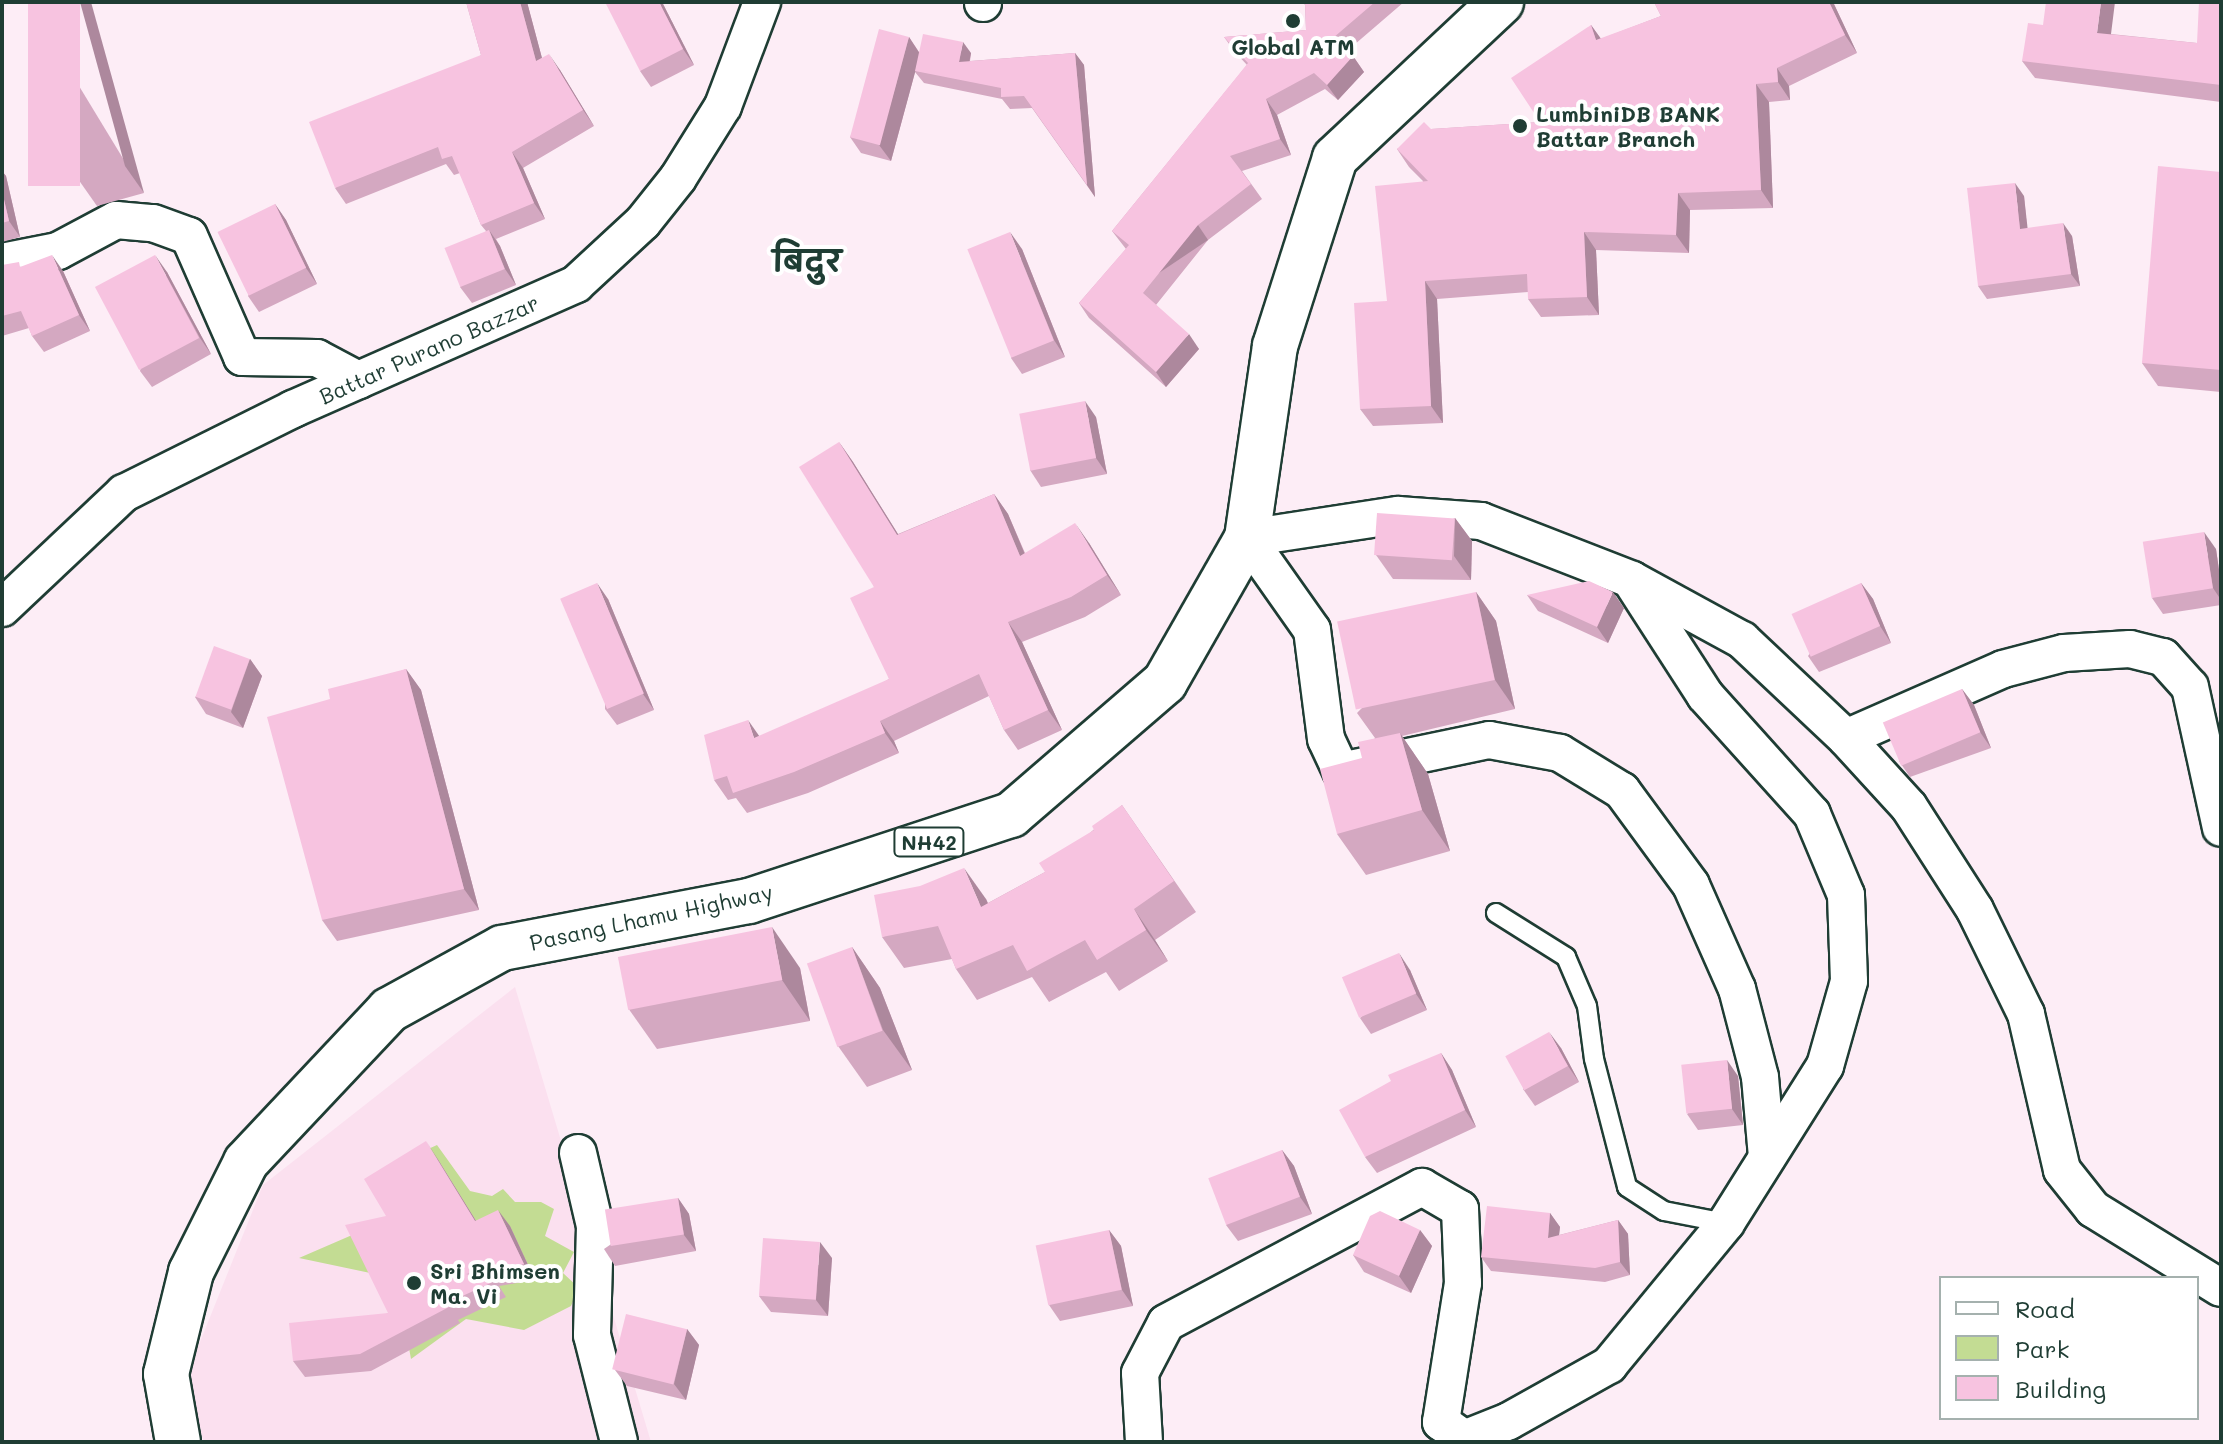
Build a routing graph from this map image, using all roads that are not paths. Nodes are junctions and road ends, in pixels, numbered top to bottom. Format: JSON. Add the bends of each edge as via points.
{"nodes":[{"id":1,"x":762,"y":2,"type":"edge"},
{"id":2,"x":1501,"y":2,"type":"edge"},
{"id":3,"x":2,"y":262,"type":"edge"},
{"id":4,"x":358,"y":380,"type":"junction"},
{"id":5,"x":1247,"y":538,"type":"junction"},
{"id":6,"x":1632,"y":580,"type":"junction"},
{"id":7,"x":2,"y":608,"type":"edge"},
{"id":8,"x":1846,"y":738,"type":"junction"},
{"id":9,"x":2221,"y":828,"type":"edge"},
{"id":10,"x":1496,"y":913,"type":"dead end"},
{"id":11,"x":578,"y":1153,"type":"dead end"},
{"id":12,"x":1767,"y":1157,"type":"junction"},
{"id":13,"x":1726,"y":1223,"type":"junction"},
{"id":14,"x":2221,"y":1288,"type":"edge"},
{"id":15,"x":178,"y":1442,"type":"edge"},
{"id":16,"x":619,"y":1442,"type":"edge"},
{"id":17,"x":1144,"y":1442,"type":"edge"}],
"edges":[{"from":1,"to":4,"type":"street","name":"Battar Purano Bazzar","via":[[723,106],[643,222],[576,284]]},
{"from":2,"to":5,"type":"main road","name":"Pasang Lhamu Highway","number":"NH42","via":[[1335,158],[1275,346]]},
{"from":3,"to":4,"type":"street","via":[[58,251],[116,220],[153,223],[189,236],[242,357],[317,358]]},
{"from":4,"to":7,"type":"street","name":"Battar Purano Bazzar","via":[[124,493]]},
{"from":5,"to":6,"type":"street","via":[[1398,515],[1481,521]]},
{"from":5,"to":12,"type":"street","via":[[1312,630],[1326,739],[1341,771],[1489,740],[1560,753],[1622,791],[1691,885],[1737,989],[1760,1077]]},
{"from":5,"to":15,"type":"main road","name":"Pasang Lhamu Highway","number":"NH42","via":[[1165,682],[1011,815],[749,901],[502,948],[389,1010],[246,1162],[191,1272],[166,1374]]},
{"from":6,"to":8,"type":"street","via":[[1742,640]]},
{"from":6,"to":12,"type":"street","via":[[1705,695],[1812,814],[1846,895],[1849,981],[1825,1066]]},
{"from":8,"to":9,"type":"street","via":[[2003,669],[2064,653],[2130,649],[2163,657],[2190,687]]},
{"from":8,"to":14,"type":"street","via":[[1909,807],[1975,910],[2026,1014],[2062,1170],[2093,1209]]},
{"from":10,"to":13,"type":"lane","via":[[1566,957],[1587,1006],[1594,1059],[1627,1187],[1664,1211]]},
{"from":11,"to":16,"type":"street","via":[[595,1226],[592,1335]]},
{"from":12,"to":13,"type":"street"},
{"from":13,"to":17,"type":"street","via":[[1609,1365],[1509,1421],[1464,1439],[1441,1422],[1463,1283],[1460,1209],[1422,1187],[1166,1323],[1140,1373]]}]}
